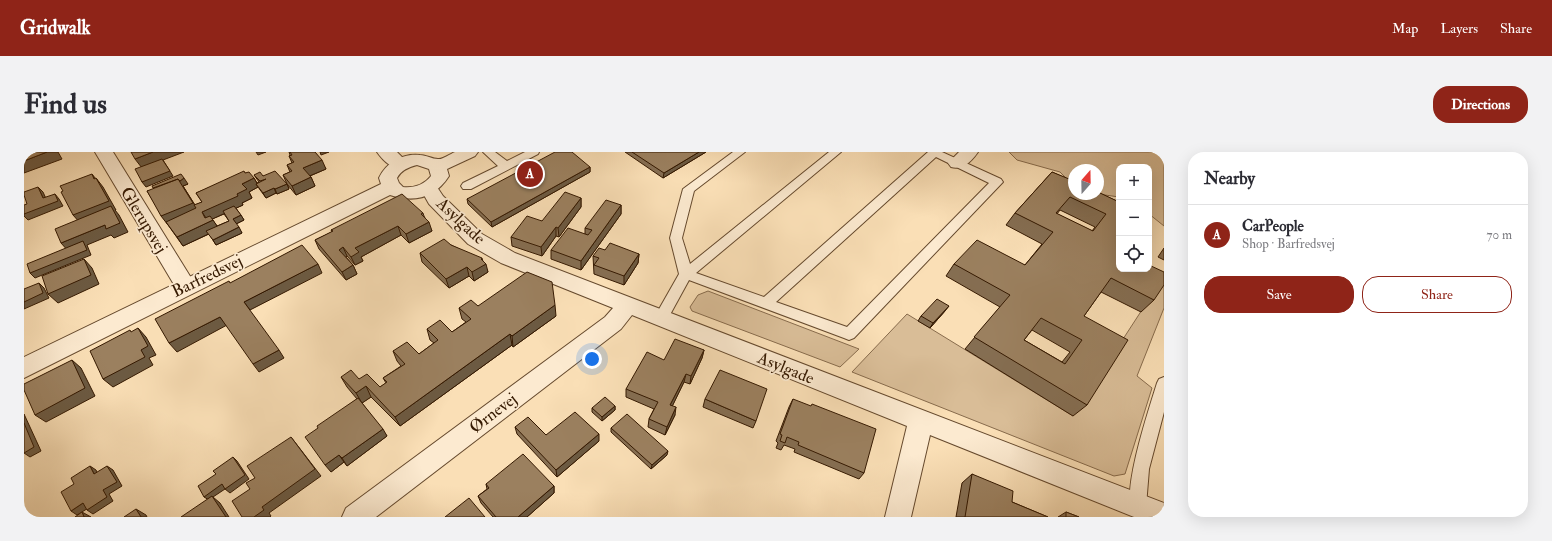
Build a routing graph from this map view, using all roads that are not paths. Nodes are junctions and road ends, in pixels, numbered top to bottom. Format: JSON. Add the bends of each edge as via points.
{"nodes":[{"id":1,"x":104,"y":152,"type":"edge"},
{"id":2,"x":386,"y":152,"type":"edge"},
{"id":3,"x":469,"y":152,"type":"edge"},
{"id":4,"x":488,"y":152,"type":"edge"},
{"id":5,"x":534,"y":152,"type":"edge"},
{"id":6,"x":836,"y":152,"type":"edge"},
{"id":7,"x":934,"y":152,"type":"edge"},
{"id":8,"x":734,"y":153,"type":"edge"},
{"id":9,"x":963,"y":158,"type":"edge"},
{"id":10,"x":400,"y":164,"type":"junction"},
{"id":11,"x":506,"y":166,"type":"junction"},
{"id":12,"x":437,"y":167,"type":"junction"},
{"id":13,"x":467,"y":186,"type":"dead end"},
{"id":14,"x":391,"y":187,"type":"junction"},
{"id":15,"x":429,"y":188,"type":"junction"},
{"id":16,"x":686,"y":274,"type":"junction"},
{"id":17,"x":186,"y":287,"type":"junction"},
{"id":18,"x":766,"y":303,"type":"junction"},
{"id":19,"x":627,"y":306,"type":"junction"},
{"id":20,"x":661,"y":318,"type":"junction"},
{"id":21,"x":24,"y":368,"type":"edge"},
{"id":22,"x":1164,"y":383,"type":"edge"},
{"id":23,"x":921,"y":420,"type":"junction"},
{"id":24,"x":1138,"y":506,"type":"junction"},
{"id":25,"x":1164,"y":516,"type":"edge"},
{"id":26,"x":356,"y":517,"type":"edge"},
{"id":27,"x":898,"y":517,"type":"edge"}],
"edges":[{"from":1,"to":17,"type":"street","name":"Glerupsvej"},
{"from":2,"to":10,"type":"street"},
{"from":3,"to":12,"type":"street"},
{"from":4,"to":11,"type":"lane"},
{"from":5,"to":11,"type":"lane"},
{"from":6,"to":16,"type":"lane"},
{"from":7,"to":9,"type":"lane"},
{"from":7,"to":18,"type":"lane"},
{"from":8,"to":16,"type":"lane","via":[[689,189],[676,238]]},
{"from":9,"to":18,"type":"lane","via":[[997,182],[849,334]]},
{"from":10,"to":12,"type":"street","via":[[417,160],[432,163]]},
{"from":10,"to":14,"type":"street","via":[[388,178]]},
{"from":11,"to":13,"type":"lane"},
{"from":12,"to":15,"type":"street","via":[[440,176]]},
{"from":14,"to":15,"type":"street","via":[[408,193]]},
{"from":14,"to":17,"type":"street","name":"Barfredsvej"},
{"from":15,"to":19,"type":"street","name":"Asylgade","via":[[436,200],[475,239],[508,258]]},
{"from":16,"to":18,"type":"lane"},
{"from":16,"to":20,"type":"lane"},
{"from":17,"to":21,"type":"street","name":"Barfredsvej"},
{"from":19,"to":20,"type":"street","name":"Asylgade"},
{"from":19,"to":26,"type":"street","name":"Ørnevej","via":[[613,322]]},
{"from":20,"to":23,"type":"street","name":"Asylgade"},
{"from":22,"to":24,"type":"lane","via":[[1141,469]]},
{"from":23,"to":24,"type":"street","name":"Asylgade"},
{"from":23,"to":27,"type":"street"},
{"from":24,"to":25,"type":"street","name":"Asylgade"}]}
